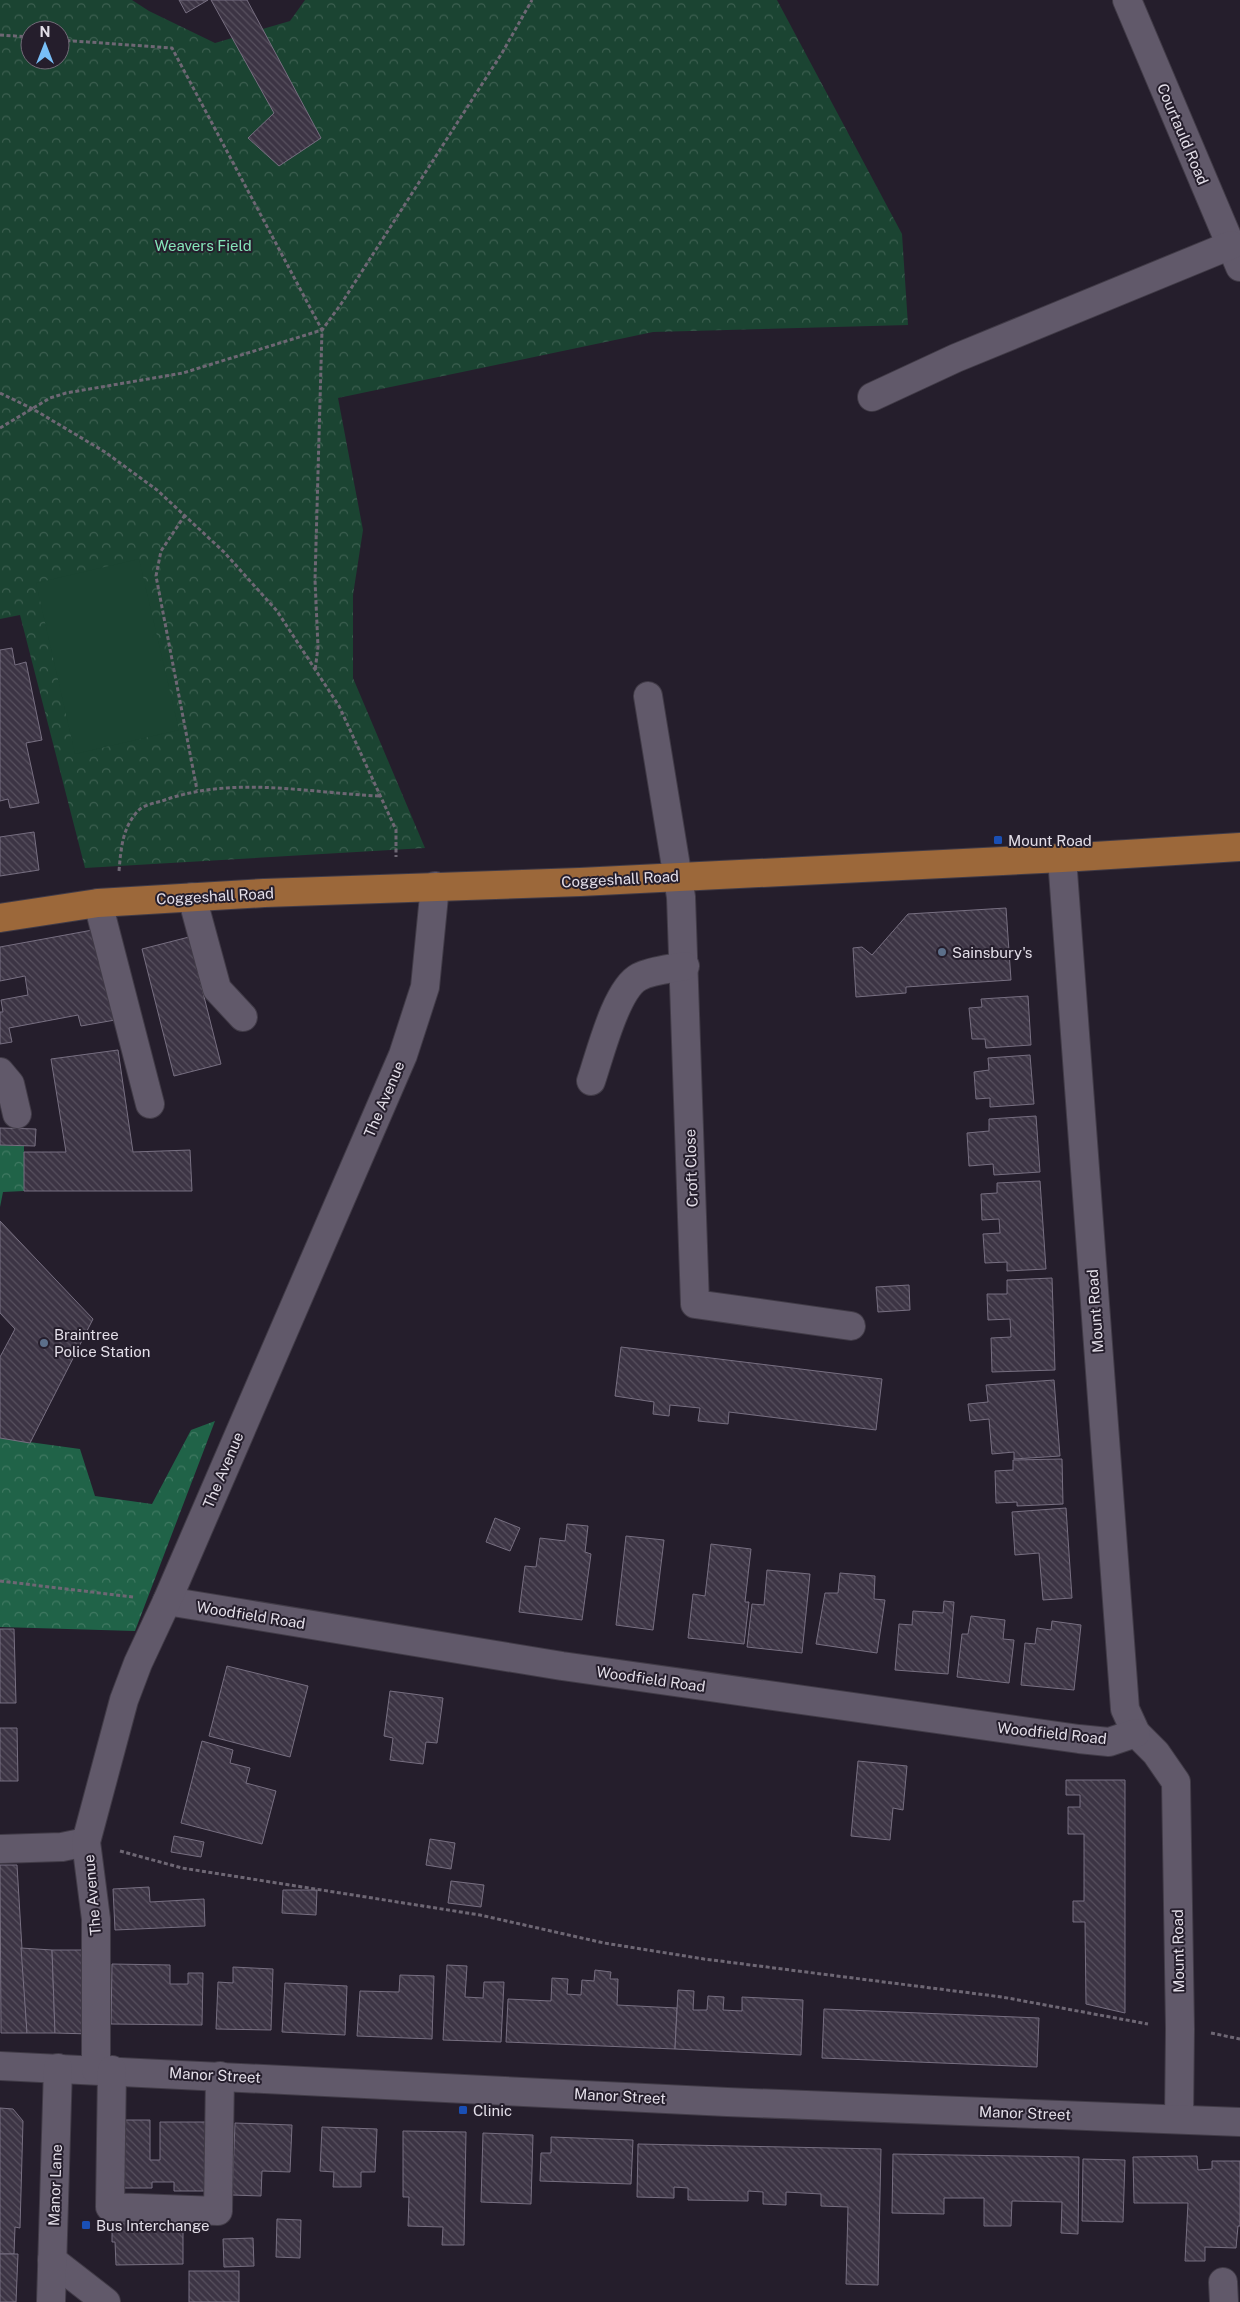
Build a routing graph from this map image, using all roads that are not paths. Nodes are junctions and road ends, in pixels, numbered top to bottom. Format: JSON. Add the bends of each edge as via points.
{"nodes":[{"id":1,"x":1126,"y":0,"type":"edge"},
{"id":2,"x":1235,"y":256,"type":"edge"},
{"id":3,"x":872,"y":397,"type":"dead end"},
{"id":4,"x":648,"y":696,"type":"dead end"},
{"id":5,"x":1240,"y":847,"type":"edge"},
{"id":6,"x":1062,"y":858,"type":"junction"},
{"id":7,"x":677,"y":876,"type":"junction"},
{"id":8,"x":435,"y":886,"type":"junction"},
{"id":9,"x":192,"y":897,"type":"junction"},
{"id":10,"x":107,"y":902,"type":"junction"},
{"id":11,"x":0,"y":918,"type":"edge"},
{"id":12,"x":685,"y":966,"type":"junction"},
{"id":13,"x":243,"y":1017,"type":"dead end"},
{"id":14,"x":0,"y":1072,"type":"edge"},
{"id":15,"x":591,"y":1081,"type":"dead end"},
{"id":16,"x":150,"y":1104,"type":"dead end"},
{"id":17,"x":17,"y":1114,"type":"dead end"},
{"id":18,"x":851,"y":1326,"type":"dead end"},
{"id":19,"x":167,"y":1601,"type":"junction"},
{"id":20,"x":1136,"y":1733,"type":"junction"},
{"id":21,"x":86,"y":1842,"type":"junction"},
{"id":22,"x":0,"y":1849,"type":"edge"},
{"id":23,"x":0,"y":2066,"type":"edge"},
{"id":24,"x":58,"y":2068,"type":"junction"},
{"id":25,"x":104,"y":2070,"type":"junction"},
{"id":26,"x":220,"y":2076,"type":"junction"},
{"id":27,"x":1179,"y":2120,"type":"junction"},
{"id":28,"x":1240,"y":2122,"type":"edge"},
{"id":29,"x":52,"y":2281,"type":"edge"},
{"id":30,"x":75,"y":2302,"type":"edge"},
{"id":31,"x":106,"y":2302,"type":"edge"}],
"edges":[{"from":1,"to":2,"type":"street","name":"Courtauld Road"},
{"from":2,"to":3,"type":"street","via":[[965,355]]},
{"from":4,"to":7,"type":"street","name":"Croft Close"},
{"from":5,"to":6,"type":"main road","name":"Coggeshall Road"},
{"from":6,"to":7,"type":"main road","name":"Coggeshall Road"},
{"from":6,"to":20,"type":"street","name":"Mount Road","via":[[1124,1709]]},
{"from":7,"to":8,"type":"main road","name":"Coggeshall Road"},
{"from":7,"to":12,"type":"street","name":"Croft Close"},
{"from":8,"to":9,"type":"main road","name":"Coggeshall Road"},
{"from":8,"to":19,"type":"street","name":"The Avenue","via":[[424,987],[402,1055]]},
{"from":9,"to":10,"type":"main road","name":"Coggeshall Road"},
{"from":9,"to":13,"type":"street","via":[[217,989]]},
{"from":10,"to":11,"type":"main road","name":"Coggeshall Road"},
{"from":10,"to":16,"type":"street"},
{"from":12,"to":15,"type":"street","via":[[641,976],[628,984],[619,1000]]},
{"from":12,"to":18,"type":"street","name":"Croft Close","via":[[695,1304]]},
{"from":14,"to":17,"type":"street","via":[[10,1084]]},
{"from":19,"to":20,"type":"street","name":"Woodfield Road","via":[[562,1666],[1079,1739],[1109,1742]]},
{"from":19,"to":21,"type":"street","name":"The Avenue","via":[[124,1700]]},
{"from":20,"to":27,"type":"street","name":"Mount Road","via":[[1156,1753],[1176,1782]]},
{"from":21,"to":22,"type":"street","via":[[62,1847]]},
{"from":21,"to":25,"type":"street","name":"The Avenue","via":[[96,1919]]},
{"from":23,"to":24,"type":"street","name":"Manor Street"},
{"from":24,"to":25,"type":"street","name":"Manor Street"},
{"from":24,"to":29,"type":"street","name":"Manor Lane"},
{"from":25,"to":26,"type":"street","name":"Manor Street"},
{"from":25,"to":26,"type":"street","name":"The Avenue","via":[[110,2207],[218,2212]]},
{"from":26,"to":27,"type":"street","name":"Manor Street","via":[[727,2102]]},
{"from":27,"to":28,"type":"street","name":"Manor Street"},
{"from":29,"to":30,"type":"street"},
{"from":29,"to":31,"type":"street"}]}
